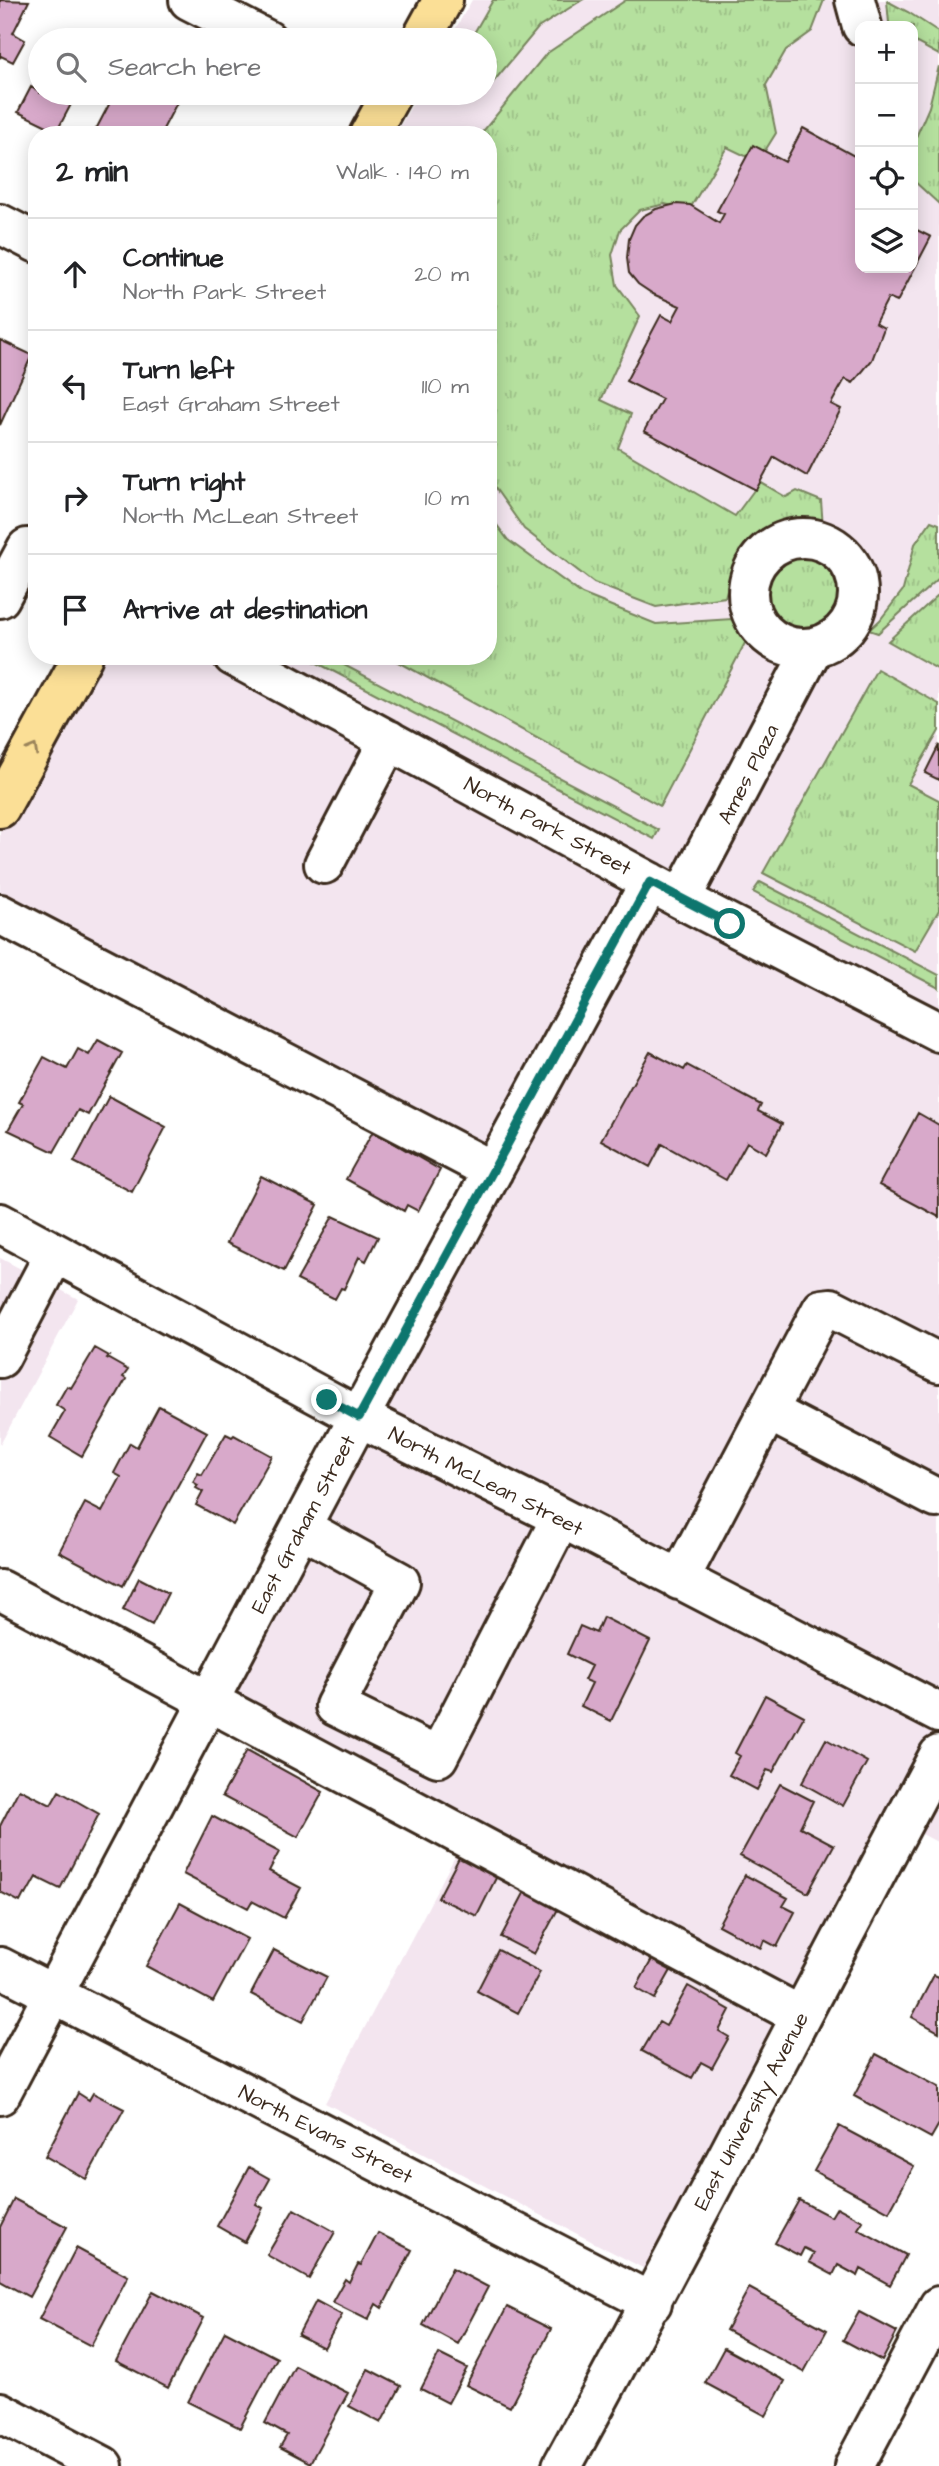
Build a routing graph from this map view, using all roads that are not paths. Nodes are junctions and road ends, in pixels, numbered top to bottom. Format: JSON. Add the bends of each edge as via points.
{"nodes":[{"id":1,"x":189,"y":0,"type":"edge"},
{"id":2,"x":443,"y":0,"type":"edge"},
{"id":3,"x":855,"y":0,"type":"edge"},
{"id":4,"x":861,"y":21,"type":"edge"},
{"id":5,"x":244,"y":28,"type":"edge"},
{"id":6,"x":428,"y":28,"type":"edge"},
{"id":7,"x":380,"y":105,"type":"edge"},
{"id":8,"x":372,"y":126,"type":"edge"},
{"id":9,"x":0,"y":224,"type":"edge"},
{"id":10,"x":28,"y":238,"type":"edge"},
{"id":11,"x":21,"y":545,"type":"edge"},
{"id":12,"x":0,"y":598,"type":"edge"},
{"id":13,"x":813,"y":648,"type":"dead end"},
{"id":14,"x":78,"y":665,"type":"edge"},
{"id":15,"x":250,"y":665,"type":"edge"},
{"id":16,"x":389,"y":740,"type":"junction"},
{"id":17,"x":0,"y":808,"type":"edge"},
{"id":18,"x":324,"y":864,"type":"dead end"},
{"id":19,"x":666,"y":890,"type":"junction"},
{"id":20,"x":0,"y":914,"type":"edge"},
{"id":21,"x":939,"y":1032,"type":"edge"},
{"id":22,"x":493,"y":1171,"type":"junction"},
{"id":23,"x":0,"y":1223,"type":"edge"},
{"id":24,"x":55,"y":1253,"type":"junction"},
{"id":25,"x":0,"y":1357,"type":"edge"},
{"id":26,"x":939,"y":1363,"type":"edge"},
{"id":27,"x":768,"y":1411,"type":"junction"},
{"id":28,"x":359,"y":1417,"type":"junction"},
{"id":29,"x":939,"y":1497,"type":"edge"},
{"id":30,"x":561,"y":1518,"type":"junction"},
{"id":31,"x":302,"y":1528,"type":"junction"},
{"id":32,"x":679,"y":1580,"type":"junction"},
{"id":33,"x":0,"y":1590,"type":"edge"},
{"id":34,"x":209,"y":1701,"type":"junction"},
{"id":35,"x":939,"y":1713,"type":"edge"},
{"id":36,"x":939,"y":1755,"type":"edge"},
{"id":37,"x":0,"y":1967,"type":"edge"},
{"id":38,"x":53,"y":1996,"type":"junction"},
{"id":39,"x":800,"y":2016,"type":"junction"},
{"id":40,"x":0,"y":2095,"type":"edge"},
{"id":41,"x":652,"y":2303,"type":"junction"},
{"id":42,"x":939,"y":2306,"type":"edge"},
{"id":43,"x":0,"y":2412,"type":"edge"},
{"id":44,"x":103,"y":2466,"type":"edge"},
{"id":45,"x":562,"y":2466,"type":"edge"},
{"id":46,"x":854,"y":2466,"type":"edge"}],
"edges":[{"from":1,"to":5,"type":"street"},
{"from":2,"to":6,"type":"main road"},
{"from":3,"to":4,"type":"street"},
{"from":7,"to":8,"type":"main road"},
{"from":9,"to":10,"type":"street"},
{"from":11,"to":12,"type":"street"},
{"from":13,"to":19,"type":"street","name":"Ames Plaza"},
{"from":17,"to":14,"type":"main road","one_way":true},
{"from":15,"to":16,"type":"street","name":"North Park Street"},
{"from":16,"to":18,"type":"street"},
{"from":16,"to":19,"type":"street","name":"North Park Street"},
{"from":19,"to":21,"type":"street","name":"North Park Street"},
{"from":19,"to":22,"type":"street","name":"East Graham Street"},
{"from":20,"to":22,"type":"street"},
{"from":22,"to":28,"type":"street","name":"East Graham Street"},
{"from":23,"to":24,"type":"street","name":"North McLean Street"},
{"from":24,"to":25,"type":"street"},
{"from":24,"to":28,"type":"street","name":"North McLean Street"},
{"from":26,"to":27,"type":"street","via":[[831,1308],[822,1309]]},
{"from":27,"to":29,"type":"street"},
{"from":27,"to":32,"type":"street"},
{"from":28,"to":30,"type":"street","name":"North McLean Street"},
{"from":28,"to":31,"type":"street","name":"East Graham Street"},
{"from":30,"to":31,"type":"street","via":[[438,1757],[335,1706],[400,1582]]},
{"from":30,"to":32,"type":"street","name":"North McLean Street"},
{"from":31,"to":34,"type":"street","name":"East Graham Street"},
{"from":32,"to":35,"type":"street","name":"North McLean Street"},
{"from":33,"to":34,"type":"street"},
{"from":34,"to":38,"type":"street","name":"East Graham Street"},
{"from":34,"to":39,"type":"street"},
{"from":36,"to":39,"type":"street","name":"East University Avenue"},
{"from":37,"to":38,"type":"street","name":"North Evans Street"},
{"from":38,"to":40,"type":"street","name":"East Graham Street"},
{"from":38,"to":41,"type":"street","name":"North Evans Street"},
{"from":39,"to":41,"type":"street","name":"East University Avenue"},
{"from":41,"to":45,"type":"street","name":"East University Avenue"},
{"from":42,"to":46,"type":"street"},
{"from":43,"to":44,"type":"street"}]}
